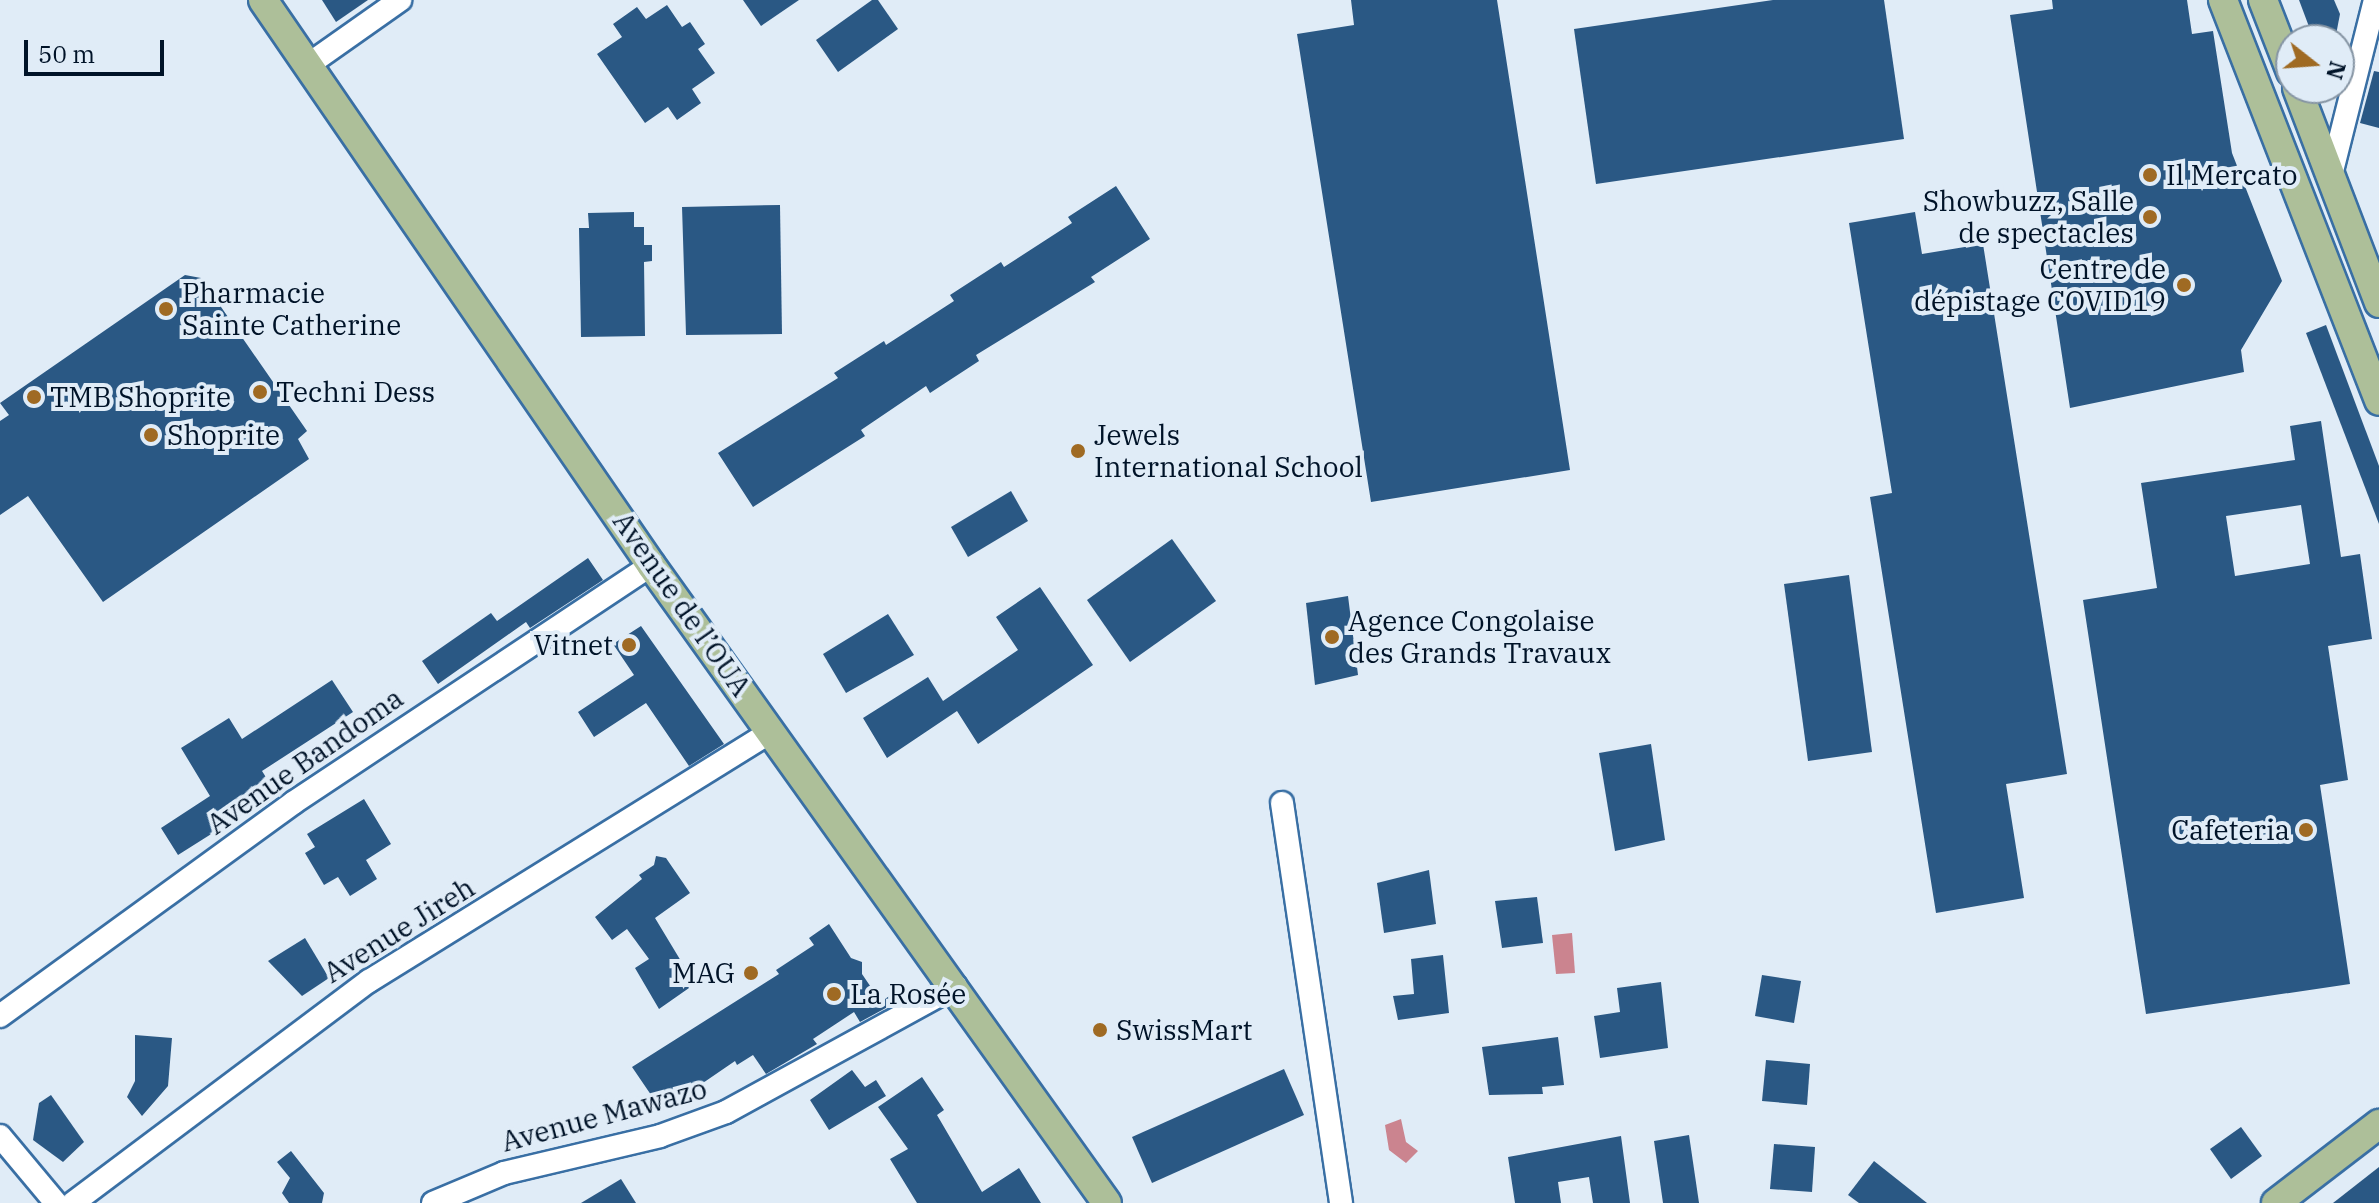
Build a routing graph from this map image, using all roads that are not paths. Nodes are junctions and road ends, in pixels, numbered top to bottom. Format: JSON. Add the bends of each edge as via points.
{"nodes":[{"id":1,"x":263,"y":0,"type":"edge"},
{"id":2,"x":400,"y":0,"type":"edge"},
{"id":3,"x":2223,"y":0,"type":"edge"},
{"id":4,"x":2263,"y":0,"type":"edge"},
{"id":5,"x":2375,"y":0,"type":"edge"},
{"id":6,"x":2275,"y":31,"type":"edge"},
{"id":7,"x":308,"y":65,"type":"junction"},
{"id":8,"x":2303,"y":104,"type":"edge"},
{"id":9,"x":2331,"y":175,"type":"junction"},
{"id":10,"x":2298,"y":187,"type":"junction"},
{"id":11,"x":2372,"y":261,"type":"edge"},
{"id":12,"x":2379,"y":303,"type":"edge"},
{"id":13,"x":2379,"y":401,"type":"edge"},
{"id":14,"x":651,"y":565,"type":"junction"},
{"id":15,"x":772,"y":731,"type":"junction"},
{"id":16,"x":1282,"y":803,"type":"dead end"},
{"id":17,"x":956,"y":986,"type":"junction"},
{"id":18,"x":0,"y":1016,"type":"edge"},
{"id":19,"x":2379,"y":1124,"type":"edge"},
{"id":20,"x":0,"y":1136,"type":"edge"},
{"id":21,"x":56,"y":1203,"type":"edge"},
{"id":22,"x":73,"y":1203,"type":"edge"},
{"id":23,"x":433,"y":1203,"type":"edge"},
{"id":24,"x":1107,"y":1203,"type":"edge"},
{"id":25,"x":1341,"y":1203,"type":"edge"},
{"id":26,"x":2276,"y":1203,"type":"edge"}],
"edges":[{"from":1,"to":7,"type":"main road","name":"Avenue de l’OUA"},
{"from":2,"to":7,"type":"street"},
{"from":3,"to":10,"type":"main road"},
{"from":4,"to":6,"type":"main road"},
{"from":5,"to":9,"type":"street"},
{"from":7,"to":14,"type":"main road","name":"Avenue de l’OUA"},
{"from":8,"to":9,"type":"main road"},
{"from":9,"to":10,"type":"main road"},
{"from":9,"to":11,"type":"main road"},
{"from":10,"to":13,"type":"main road"},
{"from":11,"to":12,"type":"main road"},
{"from":14,"to":15,"type":"main road","name":"Avenue de l’OUA"},
{"from":14,"to":18,"type":"street","name":"Avenue Bandoma","via":[[293,803]]},
{"from":15,"to":17,"type":"main road","name":"Avenue de l’OUA"},
{"from":15,"to":22,"type":"street","name":"Avenue Jireh","via":[[369,981]]},
{"from":16,"to":25,"type":"street"},
{"from":17,"to":23,"type":"street","name":"Avenue Mawazo","via":[[726,1112],[660,1136],[504,1173]]},
{"from":17,"to":24,"type":"main road","name":"Avenue de l’OUA"},
{"from":19,"to":26,"type":"main road"},
{"from":20,"to":21,"type":"street"}]}
